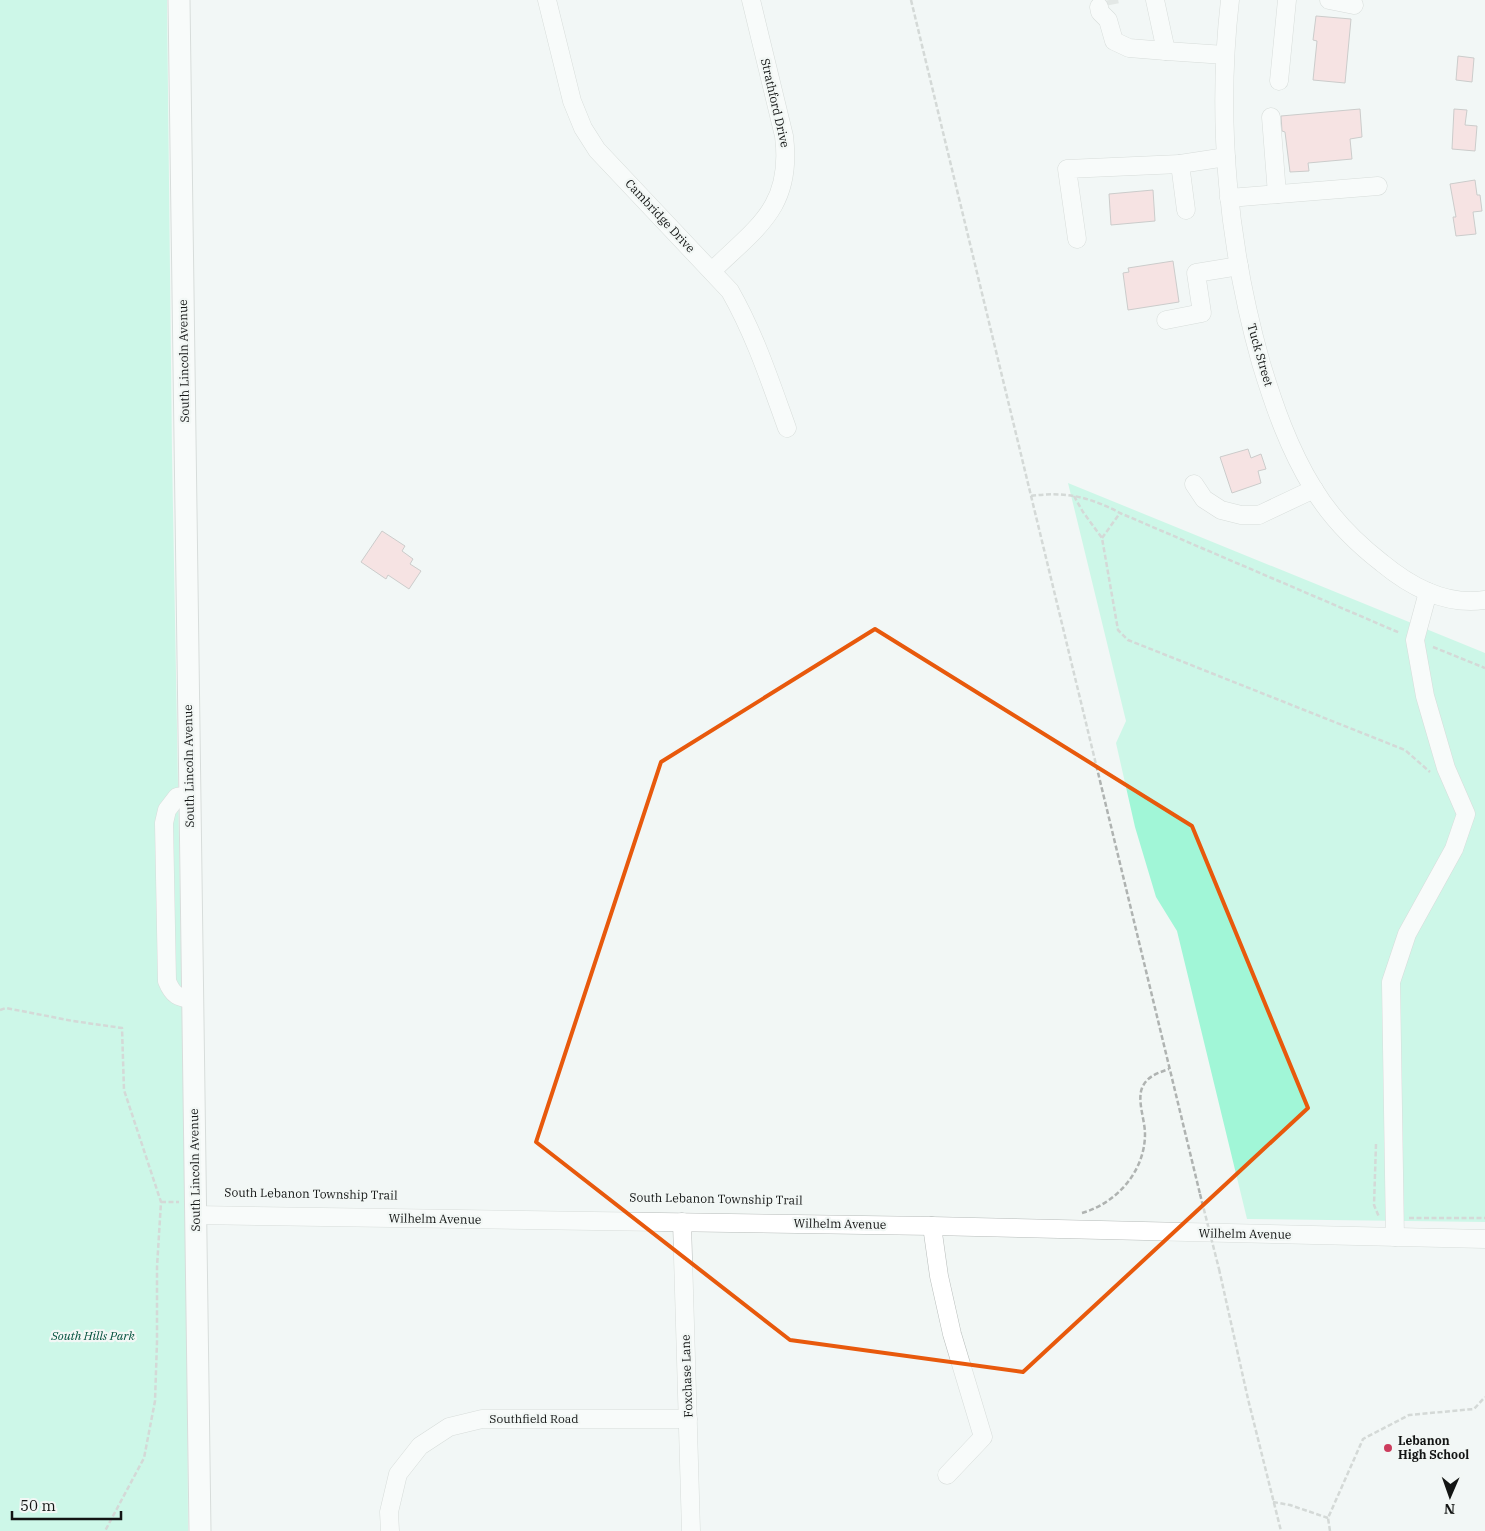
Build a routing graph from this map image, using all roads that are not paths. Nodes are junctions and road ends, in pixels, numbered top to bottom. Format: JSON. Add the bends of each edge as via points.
{"nodes":[{"id":1,"x":178,"y":0,"type":"edge"},
{"id":2,"x":547,"y":0,"type":"edge"},
{"id":3,"x":750,"y":0,"type":"edge"},
{"id":4,"x":1155,"y":0,"type":"edge"},
{"id":5,"x":1230,"y":0,"type":"edge"},
{"id":6,"x":1287,"y":0,"type":"edge"},
{"id":7,"x":1329,"y":0,"type":"edge"},
{"id":8,"x":1354,"y":5,"type":"dead end"},
{"id":9,"x":1106,"y":11,"type":"dead end"},
{"id":10,"x":1166,"y":51,"type":"junction"},
{"id":11,"x":1225,"y":55,"type":"junction"},
{"id":12,"x":1279,"y":80,"type":"dead end"},
{"id":13,"x":1270,"y":117,"type":"dead end"},
{"id":14,"x":1226,"y":157,"type":"junction"},
{"id":15,"x":1180,"y":164,"type":"junction"},
{"id":16,"x":1378,"y":186,"type":"dead end"},
{"id":17,"x":1278,"y":194,"type":"junction"},
{"id":18,"x":1229,"y":198,"type":"junction"},
{"id":19,"x":1186,"y":210,"type":"dead end"},
{"id":20,"x":1077,"y":239,"type":"dead end"},
{"id":21,"x":1239,"y":266,"type":"junction"},
{"id":22,"x":712,"y":271,"type":"junction"},
{"id":23,"x":1166,"y":320,"type":"dead end"},
{"id":24,"x":787,"y":428,"type":"dead end"},
{"id":25,"x":1194,"y":484,"type":"dead end"},
{"id":26,"x":1314,"y":489,"type":"junction"},
{"id":27,"x":1428,"y":592,"type":"junction"},
{"id":28,"x":1485,"y":600,"type":"edge"},
{"id":29,"x":195,"y":1208,"type":"junction"},
{"id":30,"x":682,"y":1222,"type":"junction"},
{"id":31,"x":932,"y":1226,"type":"junction"},
{"id":32,"x":1395,"y":1237,"type":"junction"},
{"id":33,"x":1485,"y":1238,"type":"edge"},
{"id":34,"x":688,"y":1419,"type":"junction"},
{"id":35,"x":947,"y":1475,"type":"dead end"},
{"id":36,"x":200,"y":1531,"type":"edge"},
{"id":37,"x":390,"y":1531,"type":"edge"},
{"id":38,"x":691,"y":1531,"type":"edge"}],
"edges":[{"from":1,"to":29,"type":"main road","name":"South Lincoln Avenue"},
{"from":2,"to":22,"type":"street","name":"Cambridge Drive","via":[[572,101],[583,128],[597,150]]},
{"from":3,"to":22,"type":"street","name":"Strathford Drive","via":[[784,136],[785,171],[782,188],[767,216]]},
{"from":4,"to":10,"type":"street"},
{"from":5,"to":11,"type":"street","name":"Tuck Street"},
{"from":6,"to":12,"type":"street"},
{"from":7,"to":8,"type":"street"},
{"from":9,"to":10,"type":"street","via":[[1114,41],[1129,48]]},
{"from":10,"to":11,"type":"street"},
{"from":11,"to":14,"type":"street","name":"Tuck Street"},
{"from":13,"to":17,"type":"street"},
{"from":14,"to":15,"type":"street"},
{"from":14,"to":18,"type":"street","name":"Tuck Street"},
{"from":15,"to":19,"type":"street"},
{"from":15,"to":20,"type":"street","via":[[1067,169]]},
{"from":16,"to":17,"type":"street"},
{"from":17,"to":18,"type":"street"},
{"from":18,"to":21,"type":"street","name":"Tuck Street"},
{"from":21,"to":23,"type":"street","via":[[1196,273],[1202,313]]},
{"from":21,"to":26,"type":"street","name":"Tuck Street","via":[[1266,380],[1288,442]]},
{"from":22,"to":24,"type":"street","name":"Cambridge Drive","via":[[730,291],[744,315]]},
{"from":25,"to":26,"type":"street","via":[[1204,499],[1221,510],[1241,515],[1259,515]]},
{"from":26,"to":27,"type":"street","name":"Tuck Street","via":[[1341,526],[1365,550],[1403,579]]},
{"from":27,"to":28,"type":"street","name":"Tuck Street","via":[[1448,599]]},
{"from":27,"to":32,"type":"street","via":[[1415,640],[1425,696],[1446,768],[1466,814],[1454,849],[1407,934],[1391,982]]},
{"from":29,"to":30,"type":"street","name":"Wilhelm Avenue"},
{"from":29,"to":36,"type":"main road","name":"South Lincoln Avenue"},
{"from":30,"to":31,"type":"street","name":"Wilhelm Avenue"},
{"from":30,"to":34,"type":"street","name":"Foxchase Lane"},
{"from":31,"to":32,"type":"street","name":"Wilhelm Avenue"},
{"from":31,"to":35,"type":"street","via":[[952,1334],[983,1437]]},
{"from":32,"to":33,"type":"street","name":"Wilhelm Avenue"},
{"from":34,"to":37,"type":"street","name":"Southfield Road","via":[[482,1419],[449,1427],[420,1446],[398,1474],[389,1512]]},
{"from":34,"to":38,"type":"street","name":"Foxchase Lane"}]}
